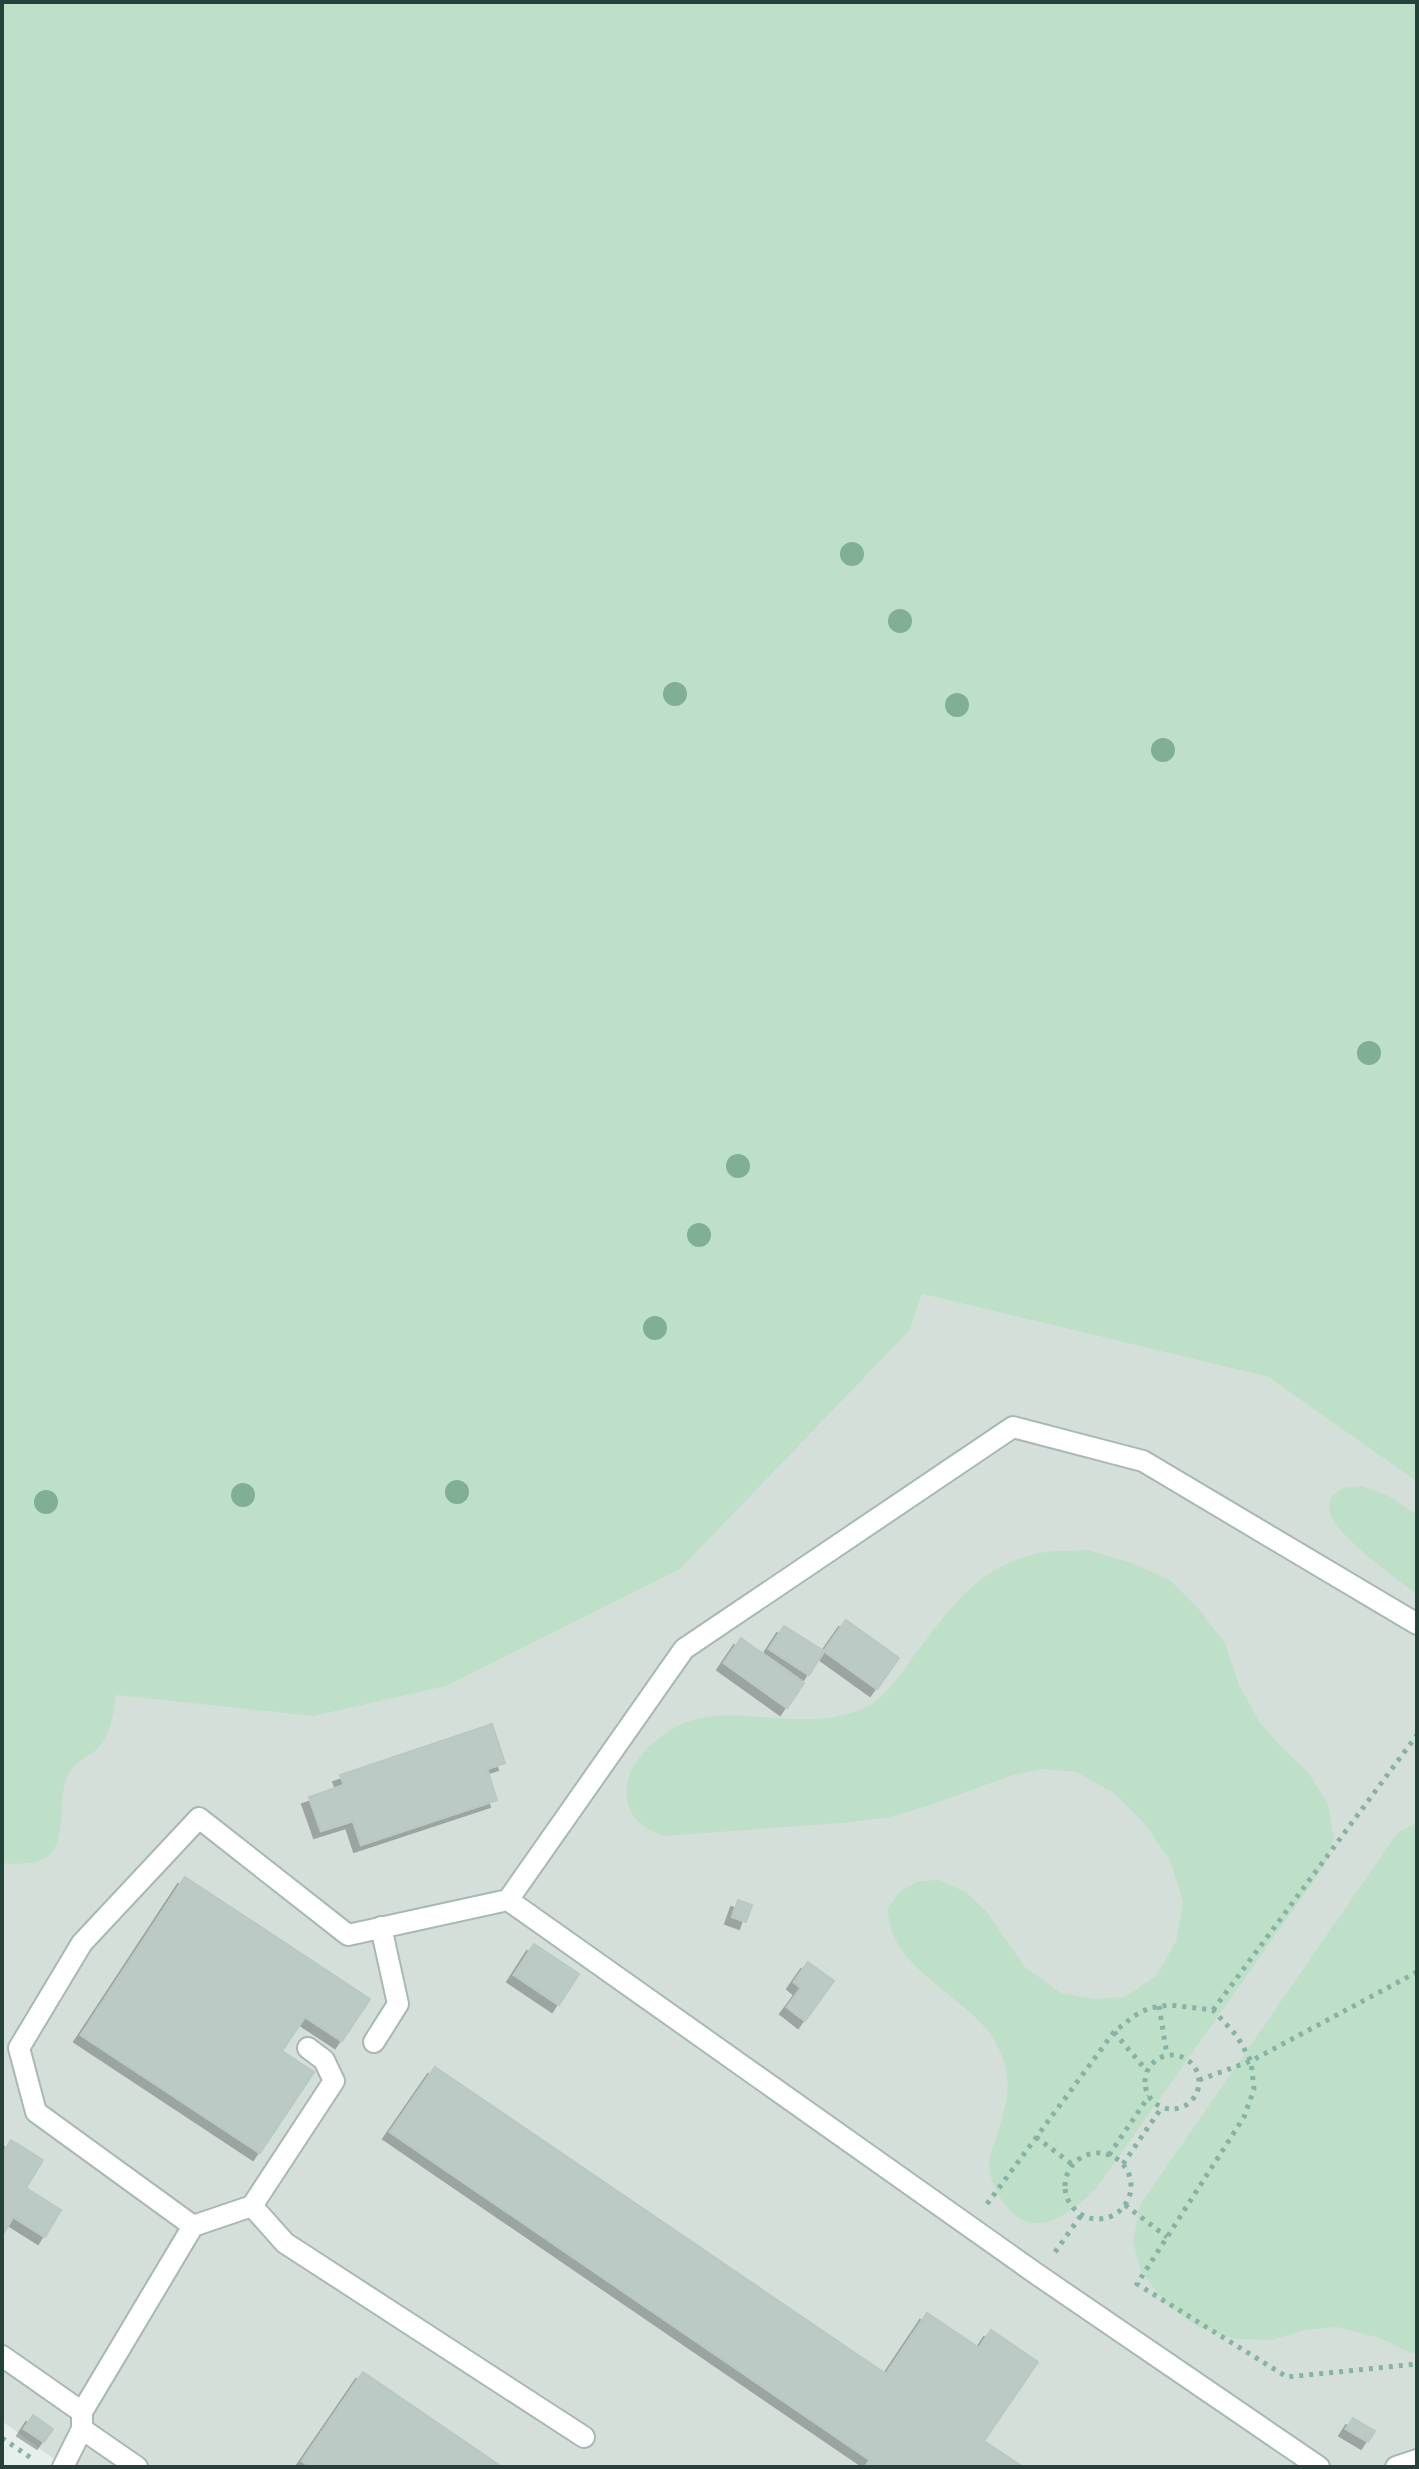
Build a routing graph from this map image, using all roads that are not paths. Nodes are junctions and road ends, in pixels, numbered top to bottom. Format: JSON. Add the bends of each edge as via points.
{"nodes":[{"id":1,"x":1417,"y":1624,"type":"edge"},
{"id":2,"x":508,"y":1900,"type":"junction"},
{"id":3,"x":381,"y":1927,"type":"junction"},
{"id":4,"x":374,"y":2042,"type":"dead end"},
{"id":5,"x":308,"y":2048,"type":"dead end"},
{"id":6,"x":252,"y":2206,"type":"junction"},
{"id":7,"x":193,"y":2226,"type":"junction"},
{"id":8,"x":2,"y":2356,"type":"edge"},
{"id":9,"x":82,"y":2421,"type":"junction"},
{"id":10,"x":584,"y":2437,"type":"dead end"},
{"id":11,"x":1417,"y":2460,"type":"edge"},
{"id":12,"x":63,"y":2467,"type":"edge"},
{"id":13,"x":137,"y":2467,"type":"edge"},
{"id":14,"x":1319,"y":2467,"type":"edge"},
{"id":15,"x":1396,"y":2467,"type":"edge"}],
"edges":[{"from":1,"to":2,"type":"lane","via":[[1143,1461],[1013,1427],[684,1649]]},
{"from":2,"to":3,"type":"lane"},
{"from":2,"to":14,"type":"lane"},
{"from":3,"to":4,"type":"lane","via":[[398,2004]]},
{"from":3,"to":7,"type":"lane","via":[[348,1935],[199,1818],[82,1943],[19,2048],[36,2112]]},
{"from":5,"to":6,"type":"lane","via":[[324,2060],[334,2081]]},
{"from":6,"to":7,"type":"lane"},
{"from":6,"to":10,"type":"lane","via":[[285,2243]]},
{"from":7,"to":9,"type":"lane"},
{"from":8,"to":9,"type":"lane"},
{"from":9,"to":12,"type":"lane"},
{"from":9,"to":13,"type":"lane"},
{"from":11,"to":15,"type":"lane"}]}
